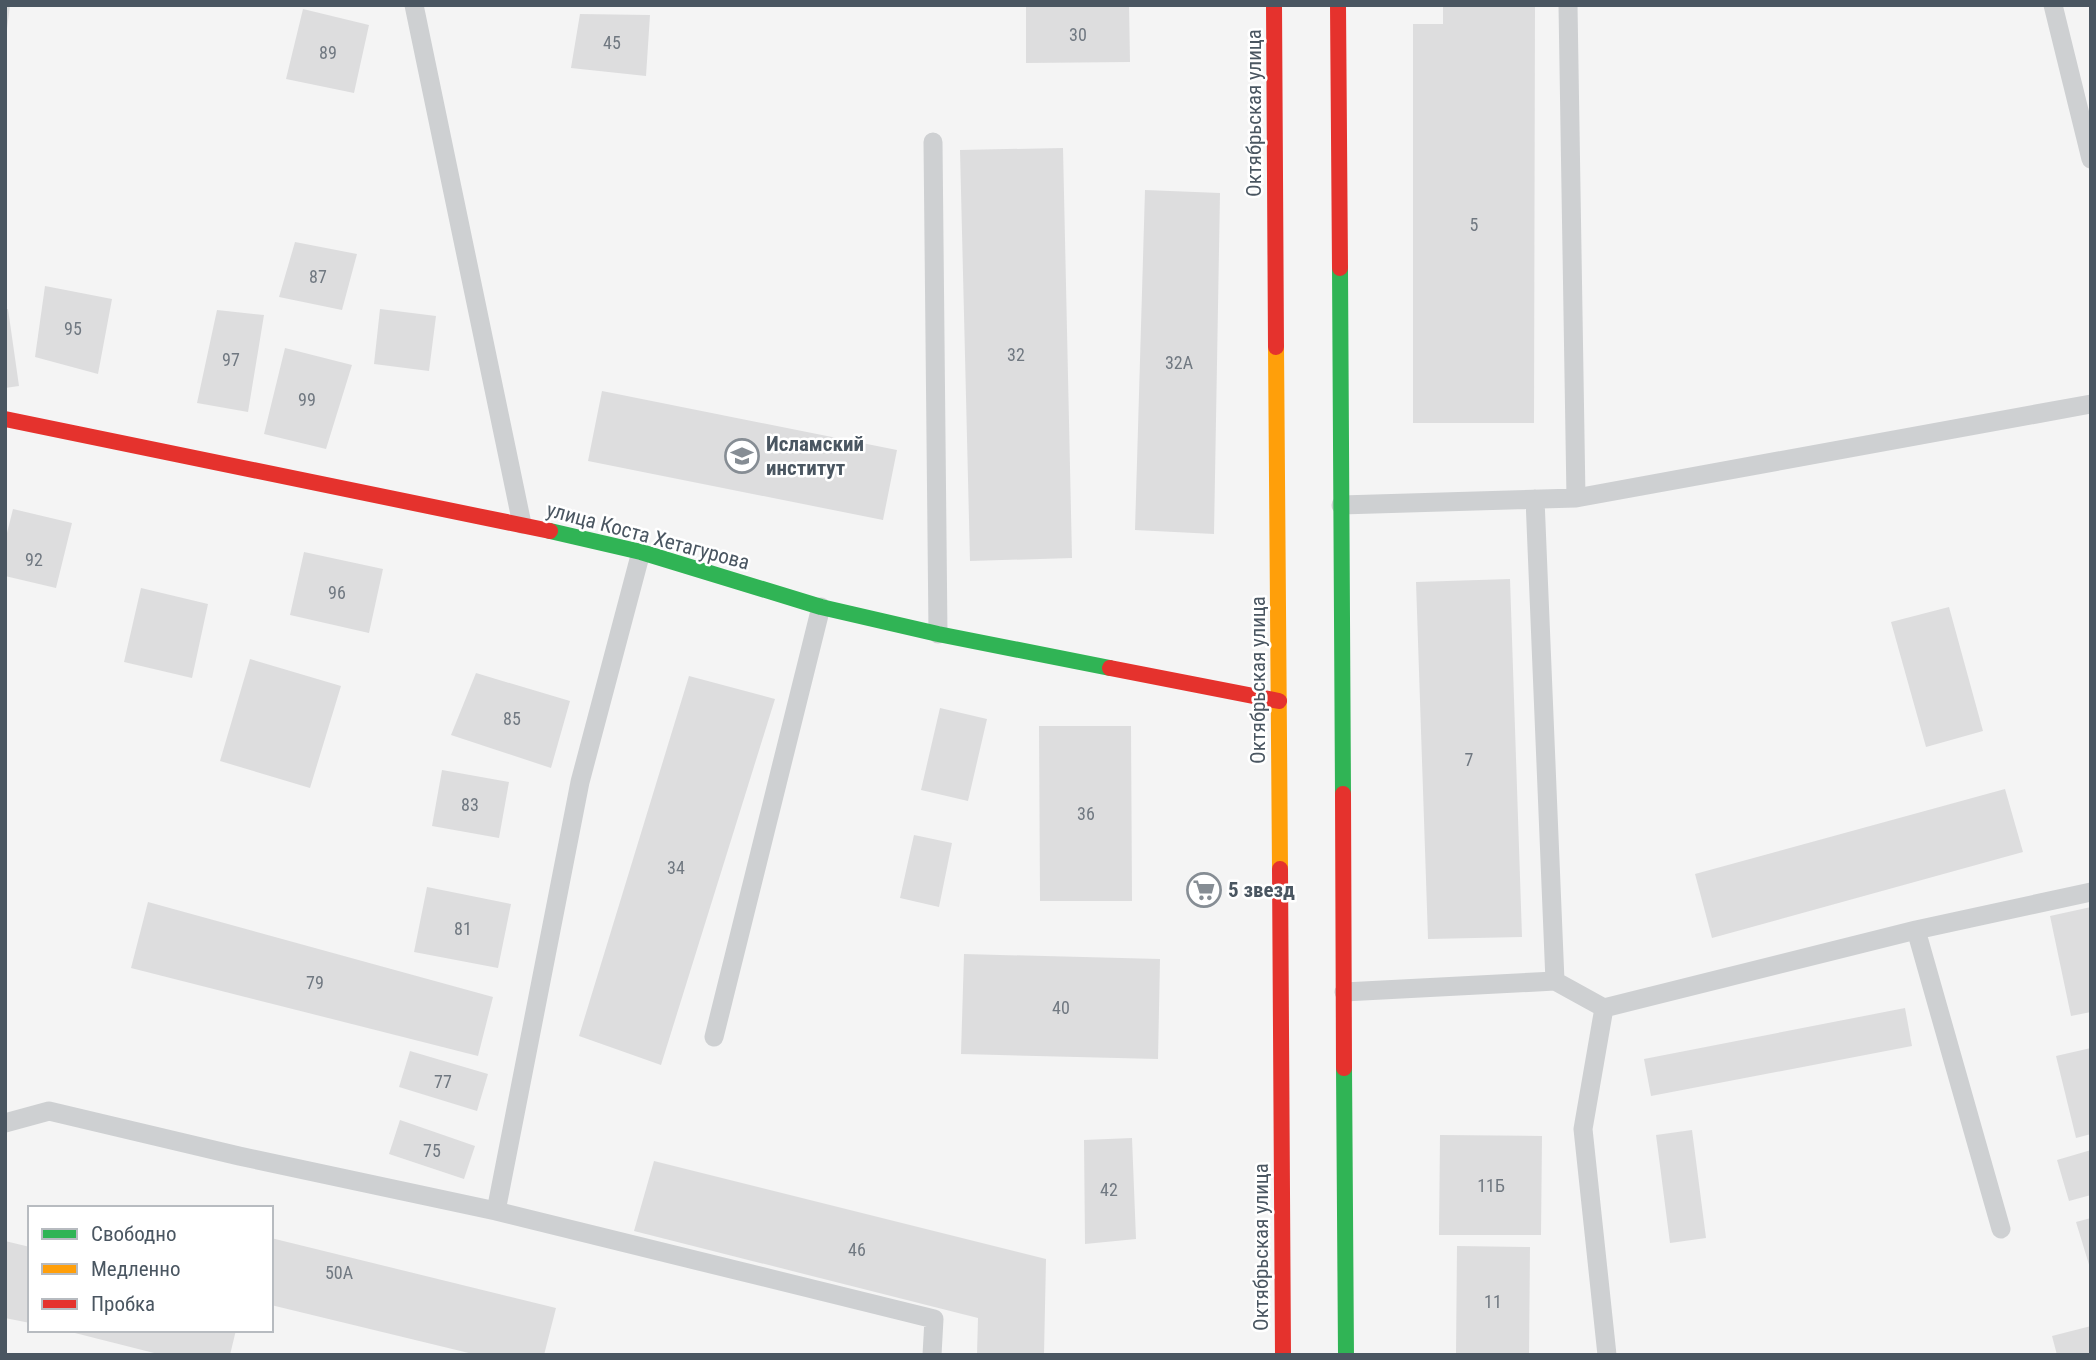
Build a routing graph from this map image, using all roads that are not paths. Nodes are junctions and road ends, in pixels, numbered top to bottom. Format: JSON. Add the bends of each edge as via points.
{"nodes":[{"id":1,"x":414,"y":5,"type":"edge"},
{"id":2,"x":1274,"y":5,"type":"edge"},
{"id":3,"x":1338,"y":5,"type":"edge"},
{"id":4,"x":1568,"y":5,"type":"edge"},
{"id":5,"x":2053,"y":5,"type":"edge"},
{"id":6,"x":933,"y":142,"type":"dead end"},
{"id":7,"x":2091,"y":159,"type":"edge"},
{"id":8,"x":2091,"y":404,"type":"edge"},
{"id":9,"x":5,"y":419,"type":"edge"},
{"id":10,"x":1576,"y":498,"type":"junction"},
{"id":11,"x":1535,"y":499,"type":"junction"},
{"id":12,"x":1341,"y":505,"type":"junction"},
{"id":13,"x":522,"y":524,"type":"junction"},
{"id":14,"x":641,"y":552,"type":"junction"},
{"id":15,"x":821,"y":607,"type":"junction"},
{"id":16,"x":938,"y":634,"type":"junction"},
{"id":17,"x":1279,"y":701,"type":"junction"},
{"id":18,"x":2091,"y":892,"type":"edge"},
{"id":19,"x":1916,"y":930,"type":"junction"},
{"id":20,"x":1555,"y":981,"type":"junction"},
{"id":21,"x":1344,"y":992,"type":"junction"},
{"id":22,"x":1604,"y":1008,"type":"junction"},
{"id":23,"x":714,"y":1037,"type":"dead end"},
{"id":24,"x":5,"y":1123,"type":"edge"},
{"id":25,"x":496,"y":1211,"type":"junction"},
{"id":26,"x":2001,"y":1230,"type":"dead end"},
{"id":27,"x":932,"y":1355,"type":"edge"},
{"id":28,"x":1283,"y":1355,"type":"edge"},
{"id":29,"x":1346,"y":1355,"type":"edge"},
{"id":30,"x":1607,"y":1355,"type":"edge"}],
"edges":[{"from":1,"to":13,"type":"lane"},
{"from":2,"to":17,"type":"main road","name":"Октябрьская улица"},
{"from":3,"to":12,"type":"main road"},
{"from":4,"to":10,"type":"lane"},
{"from":5,"to":7,"type":"lane"},
{"from":6,"to":16,"type":"lane"},
{"from":8,"to":10,"type":"lane"},
{"from":9,"to":13,"type":"main road","name":"улица Коста Хетагурова"},
{"from":10,"to":11,"type":"lane"},
{"from":11,"to":12,"type":"lane"},
{"from":11,"to":20,"type":"lane"},
{"from":12,"to":21,"type":"main road"},
{"from":13,"to":14,"type":"main road","name":"улица Коста Хетагурова"},
{"from":14,"to":15,"type":"main road","name":"улица Коста Хетагурова"},
{"from":14,"to":25,"type":"lane","via":[[580,782]]},
{"from":15,"to":16,"type":"main road","name":"улица Коста Хетагурова"},
{"from":15,"to":23,"type":"lane"},
{"from":16,"to":17,"type":"main road","name":"улица Коста Хетагурова"},
{"from":17,"to":28,"type":"main road","name":"Октябрьская улица"},
{"from":18,"to":19,"type":"lane"},
{"from":19,"to":22,"type":"lane"},
{"from":19,"to":26,"type":"lane"},
{"from":20,"to":21,"type":"lane"},
{"from":20,"to":22,"type":"lane"},
{"from":21,"to":29,"type":"main road"},
{"from":22,"to":30,"type":"lane","via":[[1583,1129]]},
{"from":24,"to":25,"type":"lane","via":[[50,1111]]},
{"from":25,"to":27,"type":"lane","via":[[934,1320]]}]}
